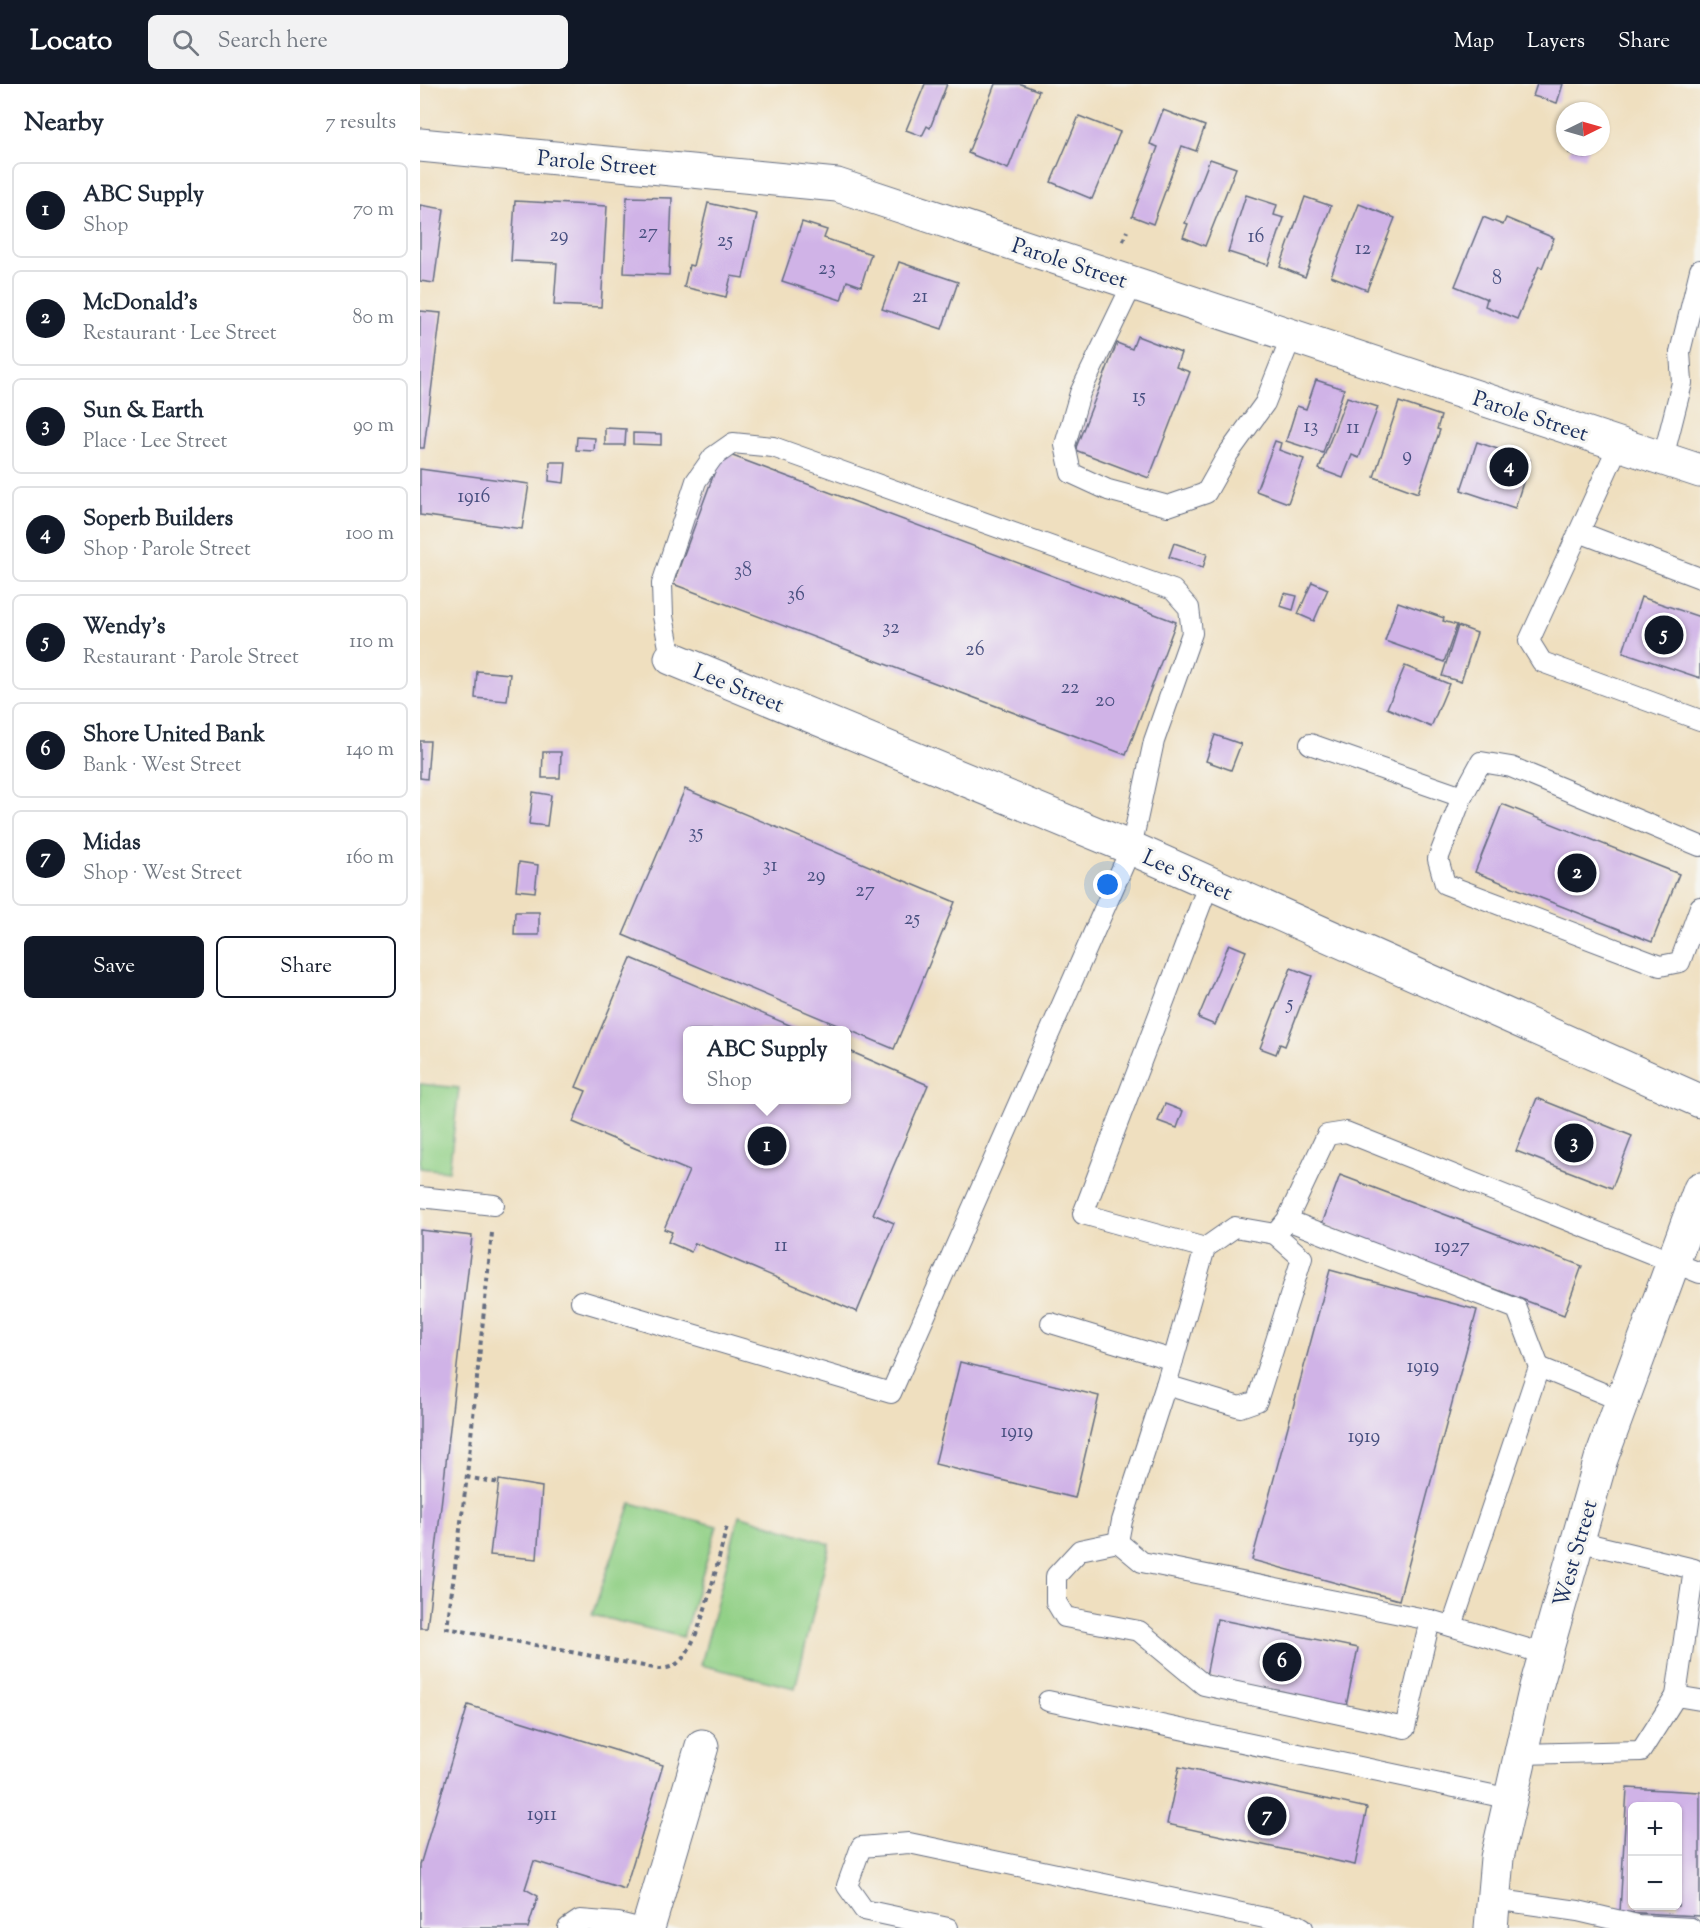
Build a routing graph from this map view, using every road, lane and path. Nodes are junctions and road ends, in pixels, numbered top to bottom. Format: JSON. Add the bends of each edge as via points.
{"nodes":[{"id":1,"x":420,"y":145,"type":"edge"},
{"id":2,"x":1700,"y":270,"type":"edge"},
{"id":3,"x":1133,"y":283,"type":"junction"},
{"id":4,"x":1292,"y":335,"type":"junction"},
{"id":5,"x":1691,"y":386,"type":"edge"},
{"id":6,"x":1619,"y":444,"type":"junction"},
{"id":7,"x":1663,"y":458,"type":"junction"},
{"id":8,"x":1700,"y":471,"type":"edge"},
{"id":9,"x":1579,"y":532,"type":"junction"},
{"id":10,"x":1700,"y":578,"type":"edge"},
{"id":11,"x":671,"y":658,"type":"joint"},
{"id":12,"x":1700,"y":720,"type":"edge"},
{"id":13,"x":1310,"y":744,"type":"dead end"},
{"id":14,"x":1462,"y":797,"type":"junction"},
{"id":15,"x":1700,"y":846,"type":"edge"},
{"id":16,"x":1131,"y":848,"type":"junction"},
{"id":17,"x":1209,"y":883,"type":"junction"},
{"id":18,"x":1700,"y":907,"type":"edge"},
{"id":19,"x":1700,"y":1101,"type":"edge"},
{"id":20,"x":1700,"y":1189,"type":"edge"},
{"id":21,"x":420,"y":1197,"type":"edge"},
{"id":22,"x":494,"y":1205,"type":"joint"},
{"id":23,"x":1281,"y":1227,"type":"junction"},
{"id":24,"x":1205,"y":1248,"type":"junction"},
{"id":25,"x":1686,"y":1269,"type":"edge"},
{"id":26,"x":581,"y":1301,"type":"dead end"},
{"id":27,"x":1051,"y":1323,"type":"dead end"},
{"id":28,"x":1173,"y":1360,"type":"junction"},
{"id":29,"x":1539,"y":1367,"type":"junction"},
{"id":30,"x":1166,"y":1385,"type":"junction"},
{"id":31,"x":1622,"y":1401,"type":"junction"},
{"id":32,"x":466,"y":1477,"type":"junction"},
{"id":33,"x":499,"y":1483,"type":"dead end"},
{"id":34,"x":727,"y":1526,"type":"dead end"},
{"id":35,"x":1577,"y":1541,"type":"junction"},
{"id":36,"x":1118,"y":1542,"type":"junction"},
{"id":37,"x":1430,"y":1620,"type":"junction"},
{"id":38,"x":1452,"y":1626,"type":"junction"},
{"id":39,"x":1545,"y":1654,"type":"junction"},
{"id":40,"x":1676,"y":1696,"type":"junction"},
{"id":41,"x":1700,"y":1700,"type":"edge"},
{"id":42,"x":1048,"y":1701,"type":"dead end"},
{"id":43,"x":702,"y":1746,"type":"dead end"},
{"id":44,"x":1521,"y":1754,"type":"junction"},
{"id":45,"x":1511,"y":1799,"type":"junction"},
{"id":46,"x":1492,"y":1914,"type":"edge"},
{"id":47,"x":568,"y":1928,"type":"edge"},
{"id":48,"x":638,"y":1928,"type":"edge"},
{"id":49,"x":648,"y":1928,"type":"edge"},
{"id":50,"x":948,"y":1928,"type":"edge"},
{"id":51,"x":1303,"y":1928,"type":"edge"},
{"id":52,"x":1691,"y":1928,"type":"edge"}],
"edges":[{"from":1,"to":3,"type":"street","name":"Parole Street","via":[[837,185]]},
{"from":2,"to":5,"type":"lane","via":[[1680,352]]},
{"from":3,"to":4,"type":"street","name":"Parole Street"},
{"from":3,"to":4,"type":"lane","via":[[1080,393],[1065,445],[1071,473],[1108,490],[1168,506],[1206,493],[1264,403]]},
{"from":4,"to":6,"type":"street","name":"Parole Street"},
{"from":5,"to":7,"type":"lane"},
{"from":6,"to":7,"type":"street","name":"Parole Street"},
{"from":6,"to":9,"type":"lane"},
{"from":7,"to":8,"type":"street","name":"Parole Street"},
{"from":9,"to":10,"type":"lane"},
{"from":9,"to":12,"type":"lane","via":[[1529,641],[1542,662]]},
{"from":11,"to":16,"type":"street","name":"Lee Street"},
{"from":11,"to":16,"type":"lane","via":[[662,584],[696,481],[713,456],[733,443],[773,447],[1173,590],[1189,608],[1192,633],[1155,741]]},
{"from":13,"to":14,"type":"lane"},
{"from":14,"to":15,"type":"lane","via":[[1481,762],[1511,767]]},
{"from":14,"to":18,"type":"lane","via":[[1438,860],[1445,884],[1660,966],[1680,962]]},
{"from":16,"to":17,"type":"street","name":"Lee Street"},
{"from":16,"to":26,"type":"lane","via":[[891,1393]]},
{"from":17,"to":19,"type":"street","name":"Lee Street"},
{"from":17,"to":24,"type":"lane","via":[[1083,1214]]},
{"from":20,"to":25,"type":"street","name":"West Street"},
{"from":21,"to":22,"type":"lane"},
{"from":22,"to":32,"type":"path"},
{"from":23,"to":24,"type":"lane","via":[[1235,1227]]},
{"from":23,"to":25,"type":"lane","via":[[1327,1135],[1346,1132]]},
{"from":23,"to":29,"type":"lane","via":[[1517,1308]]},
{"from":23,"to":30,"type":"lane","via":[[1302,1258],[1257,1401],[1240,1407]]},
{"from":24,"to":28,"type":"lane"},
{"from":25,"to":31,"type":"street","name":"West Street"},
{"from":27,"to":28,"type":"lane"},
{"from":28,"to":30,"type":"lane"},
{"from":29,"to":31,"type":"lane"},
{"from":29,"to":38,"type":"lane"},
{"from":30,"to":36,"type":"lane"},
{"from":31,"to":35,"type":"street","name":"West Street"},
{"from":32,"to":33,"type":"path"},
{"from":32,"to":34,"type":"path","via":[[447,1628],[659,1669],[673,1667],[682,1660],[694,1641]]},
{"from":35,"to":39,"type":"street","name":"West Street"},
{"from":35,"to":40,"type":"lane","via":[[1694,1569]]},
{"from":36,"to":37,"type":"lane","via":[[1142,1562]]},
{"from":36,"to":37,"type":"lane","via":[[1080,1550],[1056,1576],[1056,1602],[1065,1617],[1139,1632],[1204,1685],[1405,1728]]},
{"from":37,"to":38,"type":"lane"},
{"from":38,"to":39,"type":"lane"},
{"from":39,"to":44,"type":"street","name":"West Street"},
{"from":40,"to":41,"type":"lane"},
{"from":40,"to":44,"type":"lane","via":[[1641,1751]]},
{"from":42,"to":45,"type":"lane"},
{"from":43,"to":49,"type":"street"},
{"from":44,"to":45,"type":"street","name":"West Street"},
{"from":45,"to":46,"type":"street","name":"West Street","via":[[1497,1858]]},
{"from":46,"to":52,"type":"lane","via":[[1578,1911],[1638,1925]]},
{"from":47,"to":48,"type":"lane","via":[[580,1920]]},
{"from":50,"to":51,"type":"lane","via":[[864,1910],[847,1886],[861,1847],[909,1843]]}]}
